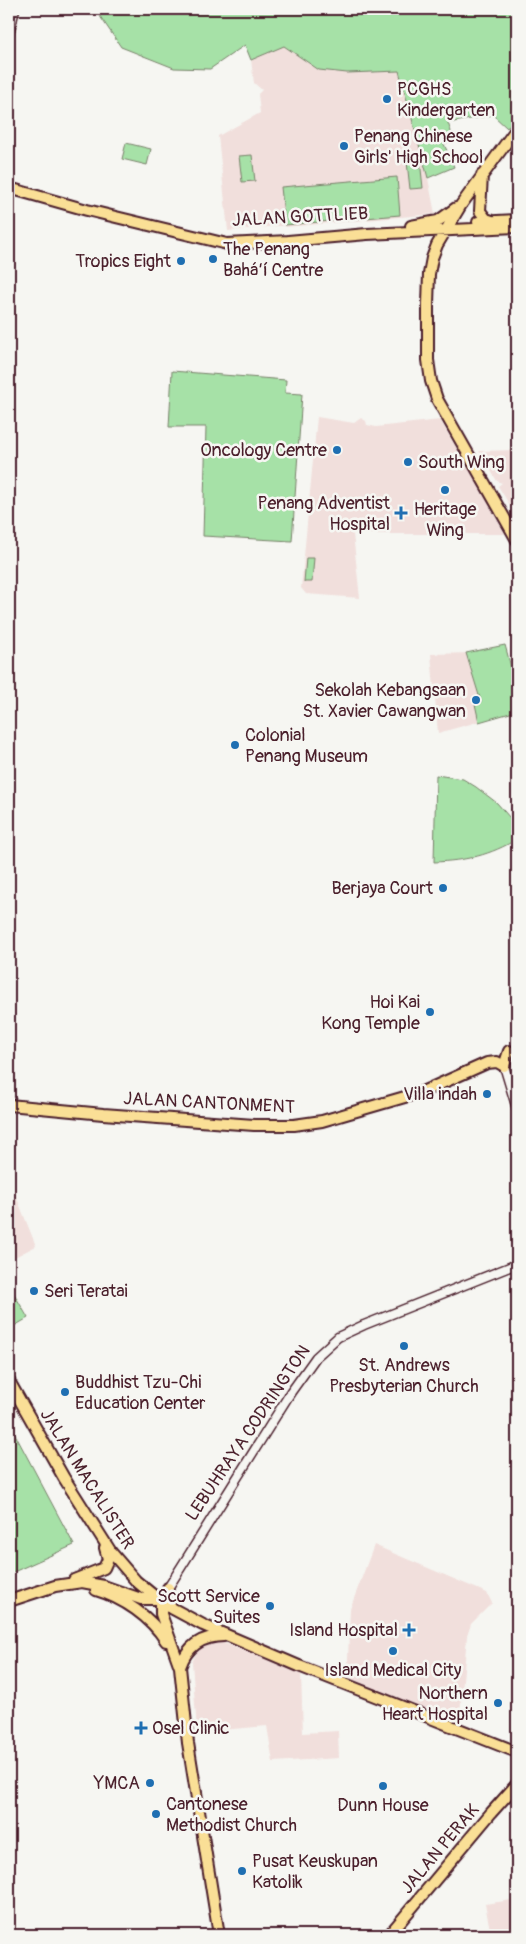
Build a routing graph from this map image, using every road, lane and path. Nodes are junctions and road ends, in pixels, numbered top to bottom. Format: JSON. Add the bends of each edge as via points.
{"nodes":[{"id":1,"x":15,"y":9,"type":"edge"},
{"id":2,"x":9,"y":34,"type":"edge"},
{"id":3,"x":517,"y":128,"type":"edge"},
{"id":4,"x":482,"y":175,"type":"junction"},
{"id":5,"x":9,"y":182,"type":"edge"},
{"id":6,"x":9,"y":188,"type":"edge"},
{"id":7,"x":461,"y":205,"type":"junction"},
{"id":8,"x":517,"y":220,"type":"edge"},
{"id":9,"x":494,"y":221,"type":"junction"},
{"id":10,"x":411,"y":226,"type":"junction"},
{"id":11,"x":448,"y":227,"type":"junction"},
{"id":12,"x":517,"y":227,"type":"edge"},
{"id":13,"x":433,"y":228,"type":"junction"},
{"id":14,"x":437,"y":245,"type":"junction"},
{"id":15,"x":517,"y":540,"type":"edge"},
{"id":16,"x":513,"y":1049,"type":"edge"},
{"id":17,"x":487,"y":1063,"type":"junction"},
{"id":18,"x":504,"y":1066,"type":"junction"},
{"id":19,"x":9,"y":1104,"type":"edge"},
{"id":20,"x":517,"y":1109,"type":"edge"},
{"id":21,"x":517,"y":1264,"type":"edge"},
{"id":22,"x":9,"y":1381,"type":"edge"},
{"id":23,"x":101,"y":1538,"type":"junction"},
{"id":24,"x":138,"y":1583,"type":"junction"},
{"id":25,"x":55,"y":1586,"type":"junction"},
{"id":26,"x":168,"y":1588,"type":"junction"},
{"id":27,"x":159,"y":1600,"type":"junction"},
{"id":28,"x":9,"y":1601,"type":"edge"},
{"id":29,"x":180,"y":1614,"type":"junction"},
{"id":30,"x":230,"y":1636,"type":"junction"},
{"id":31,"x":178,"y":1662,"type":"junction"},
{"id":32,"x":517,"y":1752,"type":"edge"},
{"id":33,"x":517,"y":1784,"type":"edge"},
{"id":34,"x":219,"y":1935,"type":"edge"},
{"id":35,"x":389,"y":1935,"type":"edge"}],
"edges":[{"from":1,"to":2,"type":"street"},
{"from":3,"to":4,"type":"main road"},
{"from":4,"to":7,"type":"main road"},
{"from":4,"to":9,"type":"main road","via":[[480,211],[486,219]]},
{"from":5,"to":10,"type":"main road","name":"JALAN GOTTLIEB","via":[[227,238]]},
{"from":6,"to":13,"type":"main road","name":"JALAN GOTTLIEB","via":[[227,244]]},
{"from":7,"to":10,"type":"main road","via":[[438,221]]},
{"from":7,"to":11,"type":"main road"},
{"from":8,"to":9,"type":"main road"},
{"from":9,"to":11,"type":"main road"},
{"from":10,"to":13,"type":"main road","name":"JALAN GOTTLIEB"},
{"from":11,"to":12,"type":"main road"},
{"from":11,"to":13,"type":"main road","name":"JALAN GOTTLIEB"},
{"from":11,"to":14,"type":"main road"},
{"from":13,"to":14,"type":"main road"},
{"from":14,"to":15,"type":"main road","via":[[429,274],[428,360],[431,381]]},
{"from":16,"to":17,"type":"main road","name":"JALAN CANTONMENT","via":[[492,1057]]},
{"from":16,"to":18,"type":"main road","name":"JALAN CANTONMENT"},
{"from":17,"to":18,"type":"main road","via":[[498,1062]]},
{"from":17,"to":19,"type":"main road","name":"JALAN CANTONMENT","via":[[422,1092],[322,1121],[294,1125],[112,1115]]},
{"from":18,"to":20,"type":"street"},
{"from":21,"to":26,"type":"street","name":"LEBUHRAYA CODRINGTON","via":[[351,1330],[323,1349],[291,1392]]},
{"from":22,"to":23,"type":"main road","name":"JALAN MACALISTER"},
{"from":23,"to":24,"type":"main road","name":"JALAN MACALISTER"},
{"from":23,"to":25,"type":"main road","via":[[108,1560],[104,1568]]},
{"from":24,"to":26,"type":"main road","via":[[158,1590]]},
{"from":24,"to":27,"type":"main road","name":"JALAN MACALISTER"},
{"from":25,"to":27,"type":"main road","via":[[92,1583],[141,1599]]},
{"from":25,"to":28,"type":"main road"},
{"from":25,"to":31,"type":"main road","via":[[93,1589],[124,1602],[151,1622]]},
{"from":26,"to":27,"type":"main road","name":"LEBUHRAYA CODRINGTON"},
{"from":26,"to":29,"type":"main road","via":[[171,1604]]},
{"from":27,"to":29,"type":"main road","name":"JALAN MACALISTER"},
{"from":27,"to":31,"type":"main road"},
{"from":29,"to":30,"type":"main road","name":"JALAN MACALISTER"},
{"from":30,"to":31,"type":"main road","via":[[200,1640]]},
{"from":30,"to":32,"type":"main road","name":"JALAN MACALISTER"},
{"from":31,"to":34,"type":"main road"},
{"from":33,"to":35,"type":"main road","name":"JALAN PERAK"}]}
